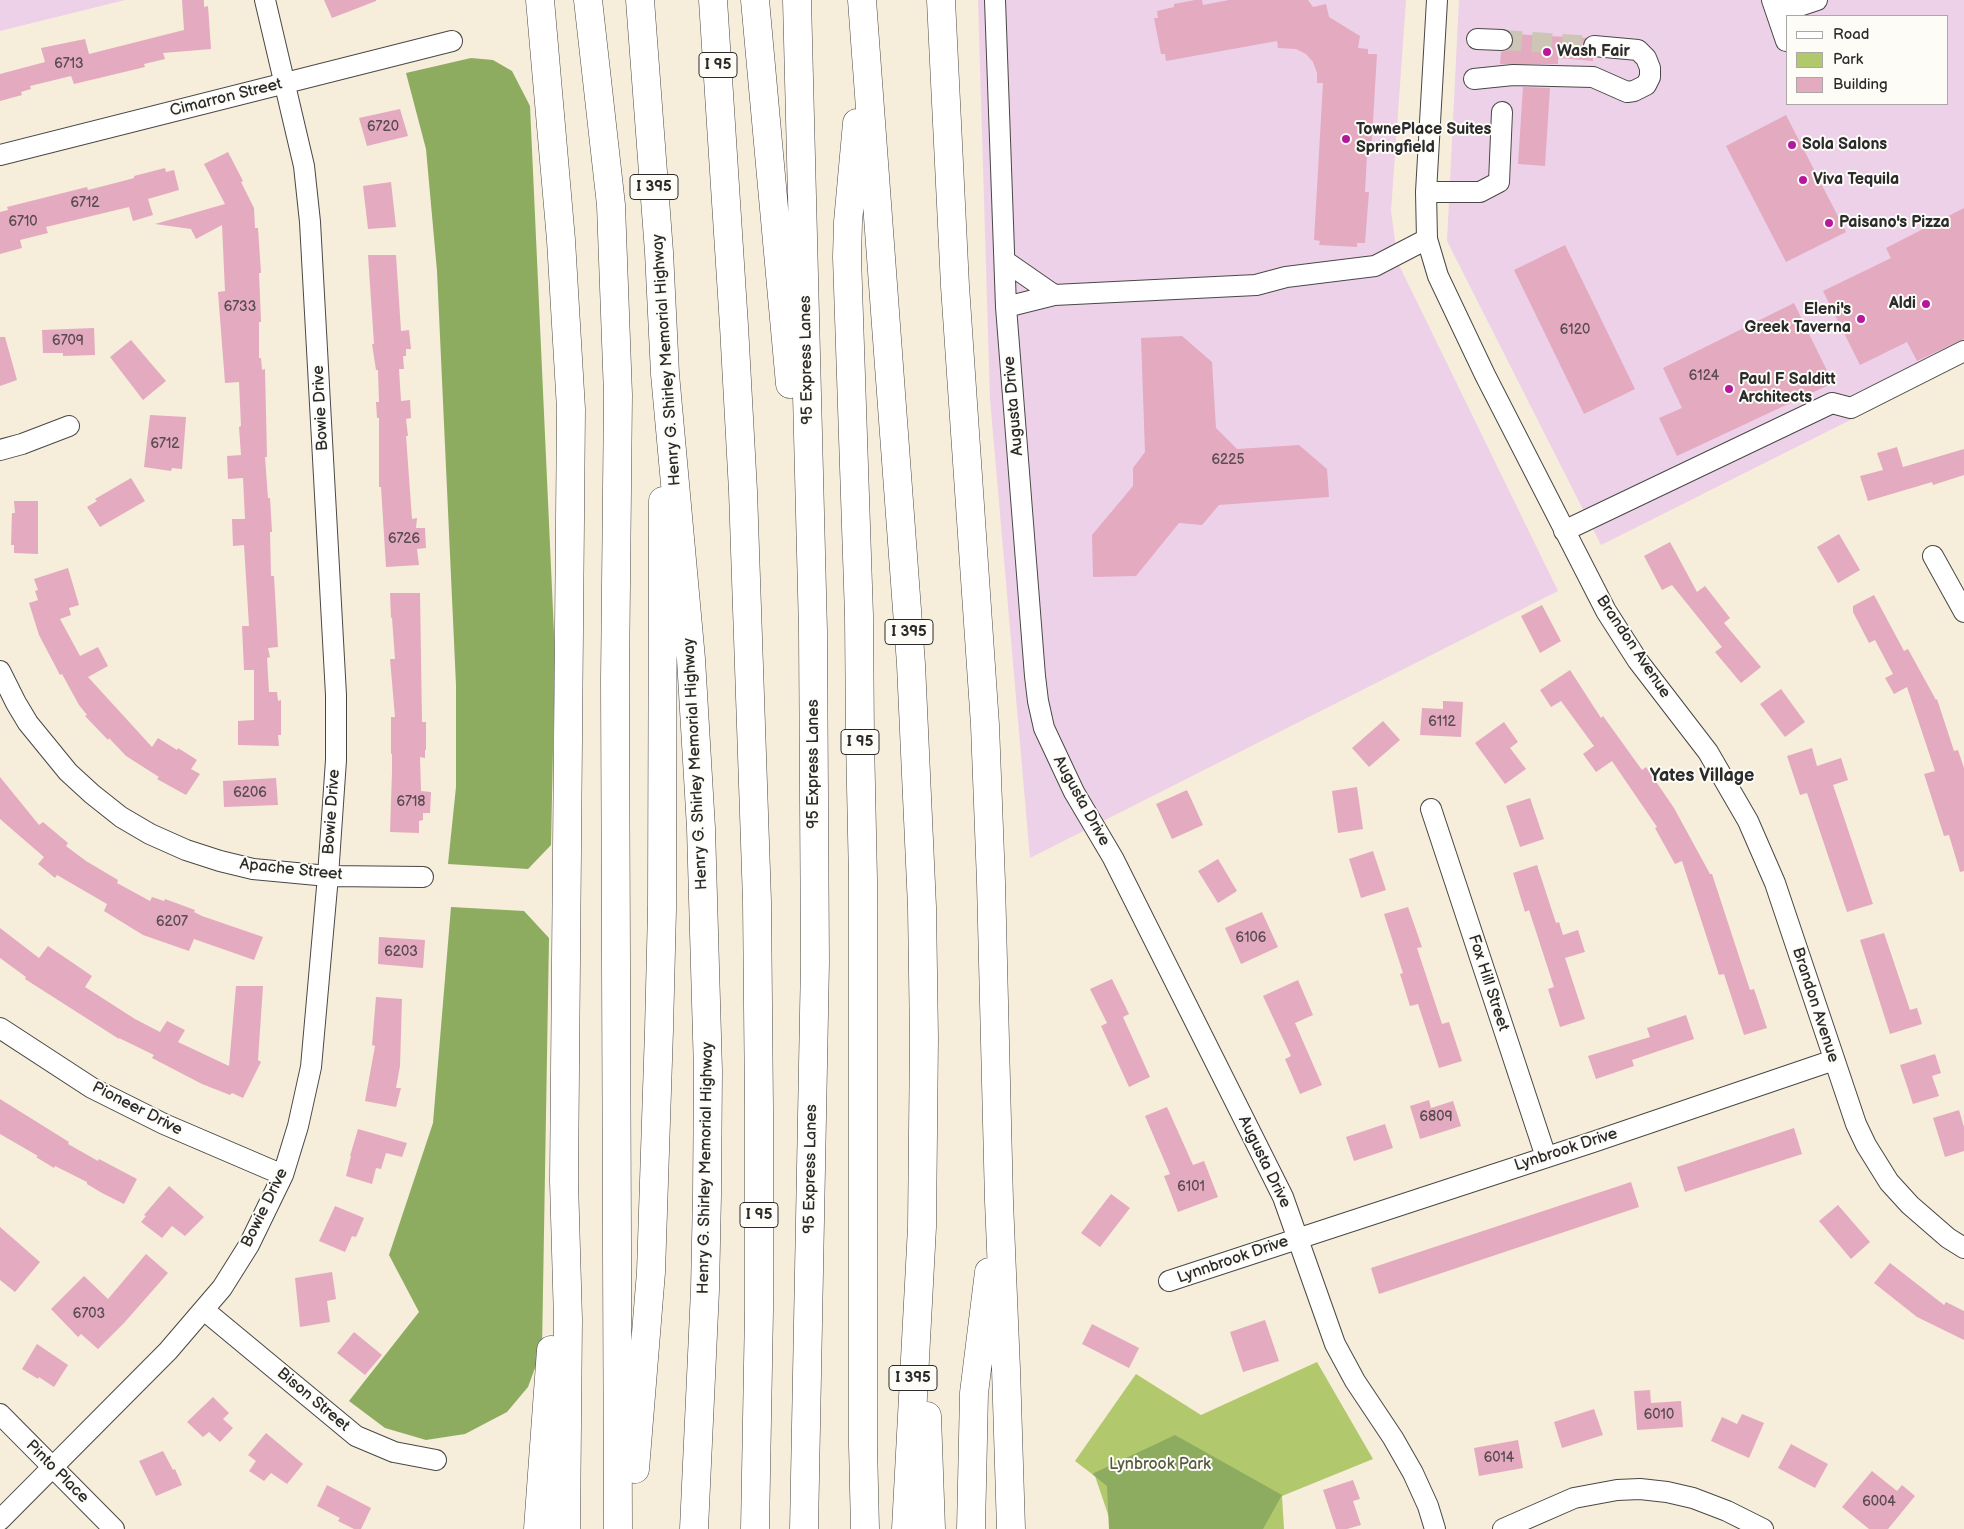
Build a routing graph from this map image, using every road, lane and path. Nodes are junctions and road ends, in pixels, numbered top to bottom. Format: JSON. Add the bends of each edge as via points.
{"nodes":[{"id":1,"x":265,"y":0,"type":"edge"},
{"id":2,"x":540,"y":0,"type":"edge"},
{"id":3,"x":588,"y":0,"type":"edge"},
{"id":4,"x":640,"y":0,"type":"edge"},
{"id":5,"x":699,"y":0,"type":"edge"},
{"id":6,"x":713,"y":0,"type":"edge"},
{"id":7,"x":755,"y":0,"type":"edge"},
{"id":8,"x":797,"y":0,"type":"edge"},
{"id":9,"x":862,"y":0,"type":"edge"},
{"id":10,"x":941,"y":0,"type":"edge"},
{"id":11,"x":995,"y":0,"type":"edge"},
{"id":12,"x":1437,"y":0,"type":"edge"},
{"id":13,"x":1772,"y":0,"type":"edge"},
{"id":14,"x":1778,"y":0,"type":"edge"},
{"id":15,"x":1817,"y":0,"type":"edge"},
{"id":16,"x":864,"y":39,"type":"junction"},
{"id":17,"x":1477,"y":39,"type":"dead end"},
{"id":18,"x":1502,"y":40,"type":"tunnel mouth"},
{"id":19,"x":452,"y":41,"type":"dead end"},
{"id":20,"x":1786,"y":41,"type":"dead end"},
{"id":21,"x":1594,"y":46,"type":"tunnel mouth"},
{"id":22,"x":1474,"y":79,"type":"dead end"},
{"id":23,"x":284,"y":83,"type":"junction"},
{"id":24,"x":1502,"y":112,"type":"dead end"},
{"id":25,"x":722,"y":129,"type":"junction"},
{"id":26,"x":0,"y":155,"type":"edge"},
{"id":27,"x":1426,"y":192,"type":"junction"},
{"id":28,"x":1427,"y":240,"type":"junction"},
{"id":29,"x":1004,"y":261,"type":"junction"},
{"id":30,"x":1054,"y":295,"type":"junction"},
{"id":31,"x":1006,"y":307,"type":"junction"},
{"id":32,"x":1964,"y":352,"type":"edge"},
{"id":33,"x":665,"y":374,"type":"junction"},
{"id":34,"x":69,"y":426,"type":"dead end"},
{"id":35,"x":0,"y":450,"type":"edge"},
{"id":36,"x":1564,"y":531,"type":"junction"},
{"id":37,"x":1933,"y":556,"type":"dead end"},
{"id":38,"x":1964,"y":612,"type":"edge"},
{"id":39,"x":813,"y":631,"type":"junction"},
{"id":40,"x":0,"y":671,"type":"edge"},
{"id":41,"x":1430,"y":809,"type":"dead end"},
{"id":42,"x":328,"y":876,"type":"junction"},
{"id":43,"x":423,"y":877,"type":"dead end"},
{"id":44,"x":0,"y":1028,"type":"edge"},
{"id":45,"x":1834,"y":1060,"type":"junction"},
{"id":46,"x":1546,"y":1157,"type":"junction"},
{"id":47,"x":283,"y":1175,"type":"junction"},
{"id":48,"x":564,"y":1181,"type":"junction"},
{"id":49,"x":999,"y":1201,"type":"junction"},
{"id":50,"x":922,"y":1227,"type":"junction"},
{"id":51,"x":1298,"y":1238,"type":"junction"},
{"id":52,"x":1964,"y":1248,"type":"edge"},
{"id":53,"x":1169,"y":1281,"type":"dead end"},
{"id":54,"x":204,"y":1310,"type":"junction"},
{"id":55,"x":1006,"y":1369,"type":"junction"},
{"id":56,"x":0,"y":1414,"type":"edge"},
{"id":57,"x":436,"y":1460,"type":"dead end"},
{"id":58,"x":53,"y":1468,"type":"junction"},
{"id":59,"x":0,"y":1520,"type":"edge"},
{"id":60,"x":114,"y":1529,"type":"edge"},
{"id":61,"x":538,"y":1529,"type":"edge"},
{"id":62,"x":566,"y":1529,"type":"edge"},
{"id":63,"x":618,"y":1529,"type":"edge"},
{"id":64,"x":629,"y":1529,"type":"edge"},
{"id":65,"x":694,"y":1529,"type":"edge"},
{"id":66,"x":755,"y":1529,"type":"edge"},
{"id":67,"x":804,"y":1529,"type":"edge"},
{"id":68,"x":865,"y":1529,"type":"edge"},
{"id":69,"x":906,"y":1529,"type":"edge"},
{"id":70,"x":931,"y":1529,"type":"edge"},
{"id":71,"x":971,"y":1529,"type":"edge"},
{"id":72,"x":1011,"y":1529,"type":"edge"},
{"id":73,"x":1024,"y":1529,"type":"edge"},
{"id":74,"x":1434,"y":1529,"type":"edge"},
{"id":75,"x":1503,"y":1529,"type":"edge"},
{"id":76,"x":1763,"y":1529,"type":"edge"}],
"edges":[{"from":1,"to":23,"type":"street","name":"Bowie Drive"},
{"from":2,"to":48,"type":"highway","via":[[562,240],[571,408]]},
{"from":3,"to":63,"type":"highway","via":[[611,205],[618,395],[615,699]]},
{"from":4,"to":33,"type":"highway","name":"Henry G. Shirley Memorial Highway","number":"I 395"},
{"from":5,"to":25,"type":"highway"},
{"from":6,"to":25,"type":"highway","number":"I 95"},
{"from":7,"to":39,"type":"highway"},
{"from":8,"to":39,"type":"highway","name":"95 Express Lanes"},
{"from":9,"to":16,"type":"highway","number":"I 95"},
{"from":10,"to":49,"type":"highway","via":[[955,286],[985,725]]},
{"from":11,"to":29,"type":"street","name":"Augusta Drive"},
{"from":12,"to":27,"type":"street","name":"Brandon Avenue"},
{"from":13,"to":20,"type":"street"},
{"from":14,"to":15,"type":"street","via":[[1793,8]]},
{"from":16,"to":50,"type":"highway","number":"I 395","via":[[918,775],[924,1038]]},
{"from":16,"to":68,"type":"highway","number":"I 95","via":[[847,257],[859,616],[863,880]]},
{"from":17,"to":18,"type":"street"},
{"from":19,"to":23,"type":"street","name":"Cimarron Street"},
{"from":21,"to":22,"type":"street","via":[[1638,50],[1650,68],[1646,85],[1627,92],[1593,77],[1520,74]]},
{"from":23,"to":26,"type":"street","name":"Cimarron Street"},
{"from":23,"to":42,"type":"street","name":"Bowie Drive","via":[[304,166],[312,243],[336,695],[336,760]]},
{"from":24,"to":27,"type":"street","via":[[1499,182],[1480,192]]},
{"from":25,"to":66,"type":"highway","number":"I 95","via":[[743,500],[756,901],[759,1262]]},
{"from":27,"to":28,"type":"street","name":"Brandon Avenue"},
{"from":28,"to":30,"type":"street","via":[[1375,266],[1256,284]]},
{"from":28,"to":36,"type":"street","name":"Brandon Avenue","via":[[1452,307]]},
{"from":29,"to":30,"type":"street"},
{"from":29,"to":31,"type":"street","name":"Augusta Drive"},
{"from":30,"to":31,"type":"street"},
{"from":31,"to":51,"type":"street","name":"Augusta Drive","via":[[1038,702],[1044,728],[1283,1196]]},
{"from":32,"to":36,"type":"street","via":[[1851,408],[1832,403]]},
{"from":33,"to":64,"type":"highway","via":[[658,1059],[651,1272]]},
{"from":33,"to":65,"type":"highway","name":"Henry G. Shirley Memorial Highway","number":"I 395","via":[[691,659],[706,973],[707,1195]]},
{"from":34,"to":35,"type":"street"},
{"from":36,"to":45,"type":"street","name":"Brandon Avenue","via":[[1638,661],[1708,752],[1748,821],[1775,883]]},
{"from":37,"to":38,"type":"street"},
{"from":39,"to":67,"type":"highway","name":"95 Express Lanes","via":[[815,962]]},
{"from":40,"to":42,"type":"street","name":"Apache Street","via":[[16,703],[48,750],[92,794],[121,817],[150,834],[220,862],[268,871]]},
{"from":41,"to":46,"type":"street","name":"Fox Hill Street"},
{"from":42,"to":43,"type":"street","name":"Apache Street"},
{"from":42,"to":47,"type":"street","name":"Bowie Drive","via":[[311,1067]]},
{"from":44,"to":47,"type":"street","name":"Pioneer Drive","via":[[92,1088],[164,1124]]},
{"from":45,"to":46,"type":"street","name":"Lynbrook Drive"},
{"from":45,"to":52,"type":"street","name":"Brandon Avenue","via":[[1856,1124],[1878,1165],[1910,1205]]},
{"from":46,"to":51,"type":"street","name":"Lynbrook Drive"},
{"from":47,"to":54,"type":"street","name":"Bowie Drive","via":[[249,1244]]},
{"from":48,"to":61,"type":"highway"},
{"from":48,"to":62,"type":"highway","via":[[568,1320]]},
{"from":49,"to":55,"type":"highway"},
{"from":49,"to":71,"type":"highway","via":[[976,1374]]},
{"from":50,"to":69,"type":"highway","number":"I 395"},
{"from":50,"to":70,"type":"highway"},
{"from":51,"to":53,"type":"street","name":"Lynnbrook Drive"},
{"from":51,"to":74,"type":"street","name":"Augusta Drive","via":[[1335,1344],[1355,1382],[1413,1473]]},
{"from":54,"to":57,"type":"street","name":"Bison Street","via":[[356,1436],[394,1452]]},
{"from":54,"to":58,"type":"street","name":"Bowie Drive","via":[[168,1352]]},
{"from":55,"to":72,"type":"highway"},
{"from":55,"to":73,"type":"highway"},
{"from":56,"to":58,"type":"street","name":"Pinto Place"},
{"from":58,"to":59,"type":"street","name":"Bowie Drive"},
{"from":58,"to":60,"type":"street","name":"Pinto Place"},
{"from":75,"to":76,"type":"street","via":[[1574,1498],[1640,1489],[1693,1498]]}]}
